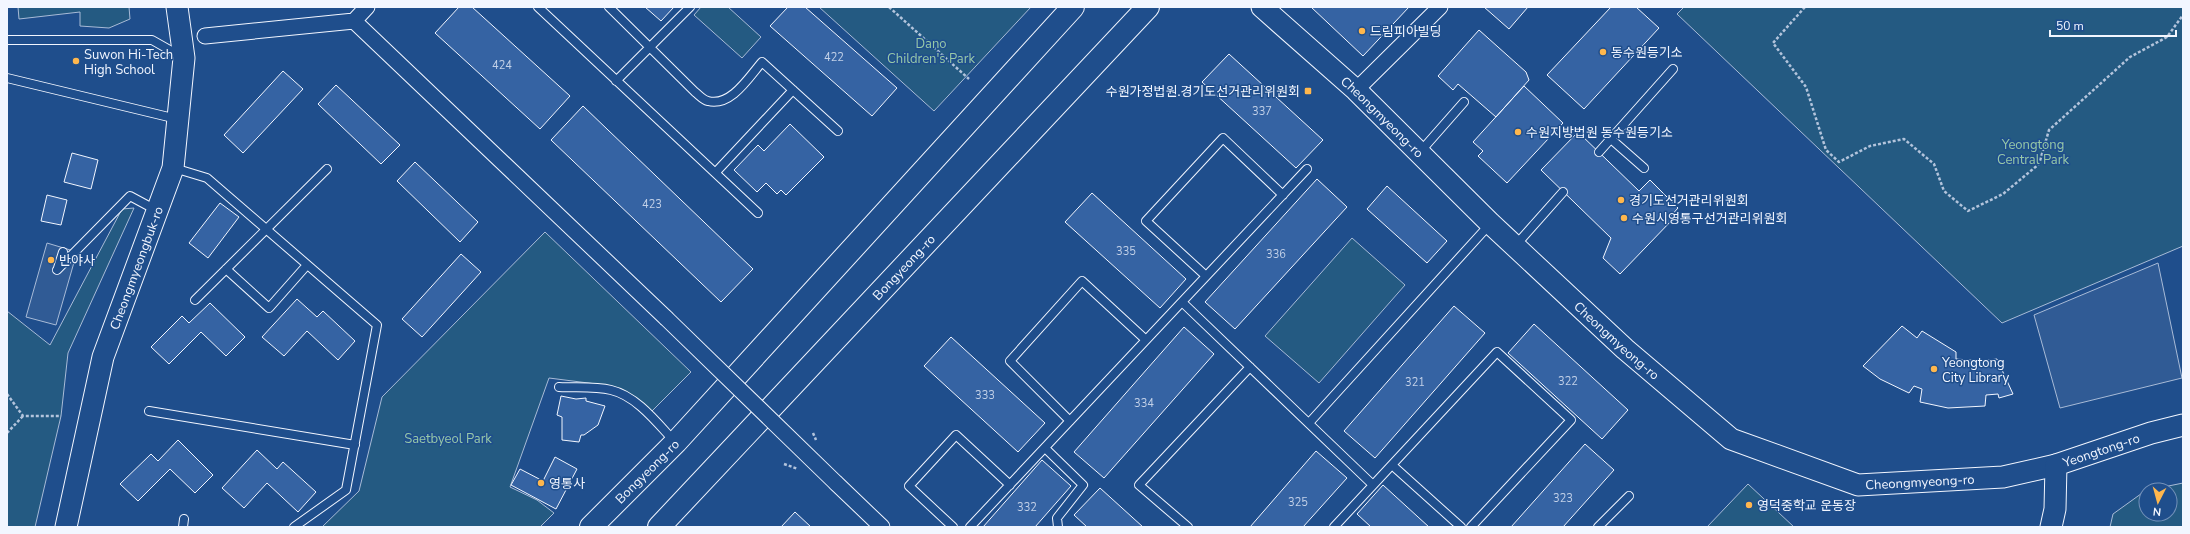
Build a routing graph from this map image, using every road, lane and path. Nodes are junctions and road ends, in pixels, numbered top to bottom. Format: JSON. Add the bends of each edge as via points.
{"nodes":[{"id":1,"x":177,"y":7,"type":"edge"},
{"id":2,"x":367,"y":7,"type":"edge"},
{"id":3,"x":538,"y":7,"type":"edge"},
{"id":4,"x":609,"y":7,"type":"edge"},
{"id":5,"x":690,"y":7,"type":"edge"},
{"id":6,"x":889,"y":7,"type":"edge"},
{"id":7,"x":1073,"y":7,"type":"edge"},
{"id":8,"x":1148,"y":7,"type":"edge"},
{"id":9,"x":1262,"y":7,"type":"edge"},
{"id":10,"x":1440,"y":7,"type":"edge"},
{"id":11,"x":1805,"y":7,"type":"edge"},
{"id":12,"x":2183,"y":15,"type":"edge"},
{"id":13,"x":354,"y":21,"type":"junction"},
{"id":14,"x":204,"y":36,"type":"dead end"},
{"id":15,"x":7,"y":40,"type":"edge"},
{"id":16,"x":650,"y":47,"type":"junction"},
{"id":17,"x":184,"y":58,"type":"junction"},
{"id":18,"x":1673,"y":69,"type":"dead end"},
{"id":19,"x":7,"y":78,"type":"edge"},
{"id":20,"x":969,"y":79,"type":"dead end"},
{"id":21,"x":616,"y":81,"type":"junction"},
{"id":22,"x":793,"y":90,"type":"junction"},
{"id":23,"x":1356,"y":90,"type":"junction"},
{"id":24,"x":1464,"y":102,"type":"dead end"},
{"id":25,"x":178,"y":120,"type":"junction"},
{"id":26,"x":838,"y":131,"type":"dead end"},
{"id":27,"x":1611,"y":139,"type":"junction"},
{"id":28,"x":1599,"y":152,"type":"dead end"},
{"id":29,"x":1420,"y":153,"type":"junction"},
{"id":30,"x":173,"y":168,"type":"junction"},
{"id":31,"x":1644,"y":168,"type":"dead end"},
{"id":32,"x":327,"y":169,"type":"dead end"},
{"id":33,"x":1307,"y":169,"type":"dead end"},
{"id":34,"x":716,"y":172,"type":"junction"},
{"id":35,"x":1563,"y":192,"type":"dead end"},
{"id":36,"x":1283,"y":195,"type":"junction"},
{"id":37,"x":157,"y":211,"type":"junction"},
{"id":38,"x":758,"y":212,"type":"dead end"},
{"id":39,"x":1490,"y":223,"type":"junction"},
{"id":40,"x":266,"y":229,"type":"junction"},
{"id":41,"x":1515,"y":246,"type":"junction"},
{"id":42,"x":63,"y":252,"type":"dead end"},
{"id":43,"x":307,"y":265,"type":"junction"},
{"id":44,"x":226,"y":269,"type":"junction"},
{"id":45,"x":1206,"y":276,"type":"junction"},
{"id":46,"x":195,"y":300,"type":"dead end"},
{"id":47,"x":1182,"y":302,"type":"junction"},
{"id":48,"x":1146,"y":340,"type":"junction"},
{"id":49,"x":1250,"y":367,"type":"junction"},
{"id":50,"x":559,"y":387,"type":"dead end"},
{"id":51,"x":7,"y":394,"type":"edge"},
{"id":52,"x":149,"y":411,"type":"dead end"},
{"id":53,"x":23,"y":416,"type":"junction"},
{"id":54,"x":61,"y":416,"type":"dead end"},
{"id":55,"x":1070,"y":421,"type":"junction"},
{"id":56,"x":1309,"y":423,"type":"junction"},
{"id":57,"x":2183,"y":425,"type":"edge"},
{"id":58,"x":7,"y":433,"type":"edge"},
{"id":59,"x":676,"y":442,"type":"junction"},
{"id":60,"x":355,"y":445,"type":"junction"},
{"id":61,"x":1045,"y":448,"type":"junction"},
{"id":62,"x":1392,"y":465,"type":"junction"},
{"id":63,"x":2056,"y":465,"type":"junction"},
{"id":64,"x":1010,"y":485,"type":"junction"},
{"id":65,"x":1373,"y":485,"type":"junction"},
{"id":66,"x":1629,"y":496,"type":"dead end"},
{"id":67,"x":66,"y":527,"type":"edge"},
{"id":68,"x":294,"y":527,"type":"edge"},
{"id":69,"x":591,"y":527,"type":"edge"},
{"id":70,"x":659,"y":527,"type":"edge"},
{"id":71,"x":882,"y":527,"type":"edge"},
{"id":72,"x":953,"y":527,"type":"edge"},
{"id":73,"x":970,"y":527,"type":"edge"},
{"id":74,"x":1058,"y":527,"type":"edge"},
{"id":75,"x":1188,"y":527,"type":"edge"},
{"id":76,"x":1335,"y":527,"type":"edge"},
{"id":77,"x":1461,"y":527,"type":"edge"},
{"id":78,"x":1471,"y":527,"type":"edge"},
{"id":79,"x":1598,"y":527,"type":"edge"},
{"id":80,"x":2051,"y":527,"type":"edge"}],
"edges":[{"from":1,"to":17,"type":"street","name":"Cheongmyeongbuk-ro"},
{"from":2,"to":13,"type":"street"},
{"from":3,"to":21,"type":"lane"},
{"from":4,"to":16,"type":"lane"},
{"from":5,"to":16,"type":"lane"},
{"from":6,"to":20,"type":"path"},
{"from":7,"to":59,"type":"main road","name":"Bongyeong-ro"},
{"from":8,"to":70,"type":"main road","name":"Bongyeong-ro"},
{"from":9,"to":23,"type":"street","name":"Cheongmyeong-ro"},
{"from":10,"to":23,"type":"street"},
{"from":11,"to":12,"type":"path","via":[[1774,43],[1806,87],[1826,150],[1839,162],[1870,146],[1904,139],[1934,164],[1944,191],[1968,211],[2003,194],[2039,164],[2049,130],[2130,57],[2167,37]]},
{"from":13,"to":14,"type":"street"},
{"from":13,"to":71,"type":"street","bridge":true},
{"from":15,"to":17,"type":"lane","via":[[152,40]]},
{"from":16,"to":21,"type":"lane"},
{"from":16,"to":22,"type":"lane","via":[[706,101],[718,102],[728,98],[762,62]]},
{"from":17,"to":25,"type":"street","name":"Cheongmyeongbuk-ro"},
{"from":18,"to":27,"type":"lane"},
{"from":19,"to":25,"type":"lane"},
{"from":21,"to":34,"type":"lane"},
{"from":22,"to":26,"type":"lane"},
{"from":22,"to":34,"type":"lane"},
{"from":23,"to":29,"type":"street","name":"Cheongmyeong-ro"},
{"from":24,"to":29,"type":"lane"},
{"from":25,"to":30,"type":"street","name":"Cheongmyeongbuk-ro"},
{"from":27,"to":28,"type":"lane"},
{"from":27,"to":31,"type":"lane"},
{"from":29,"to":39,"type":"street","name":"Cheongmyeong-ro"},
{"from":30,"to":37,"type":"street","name":"Cheongmyeongbuk-ro"},
{"from":30,"to":40,"type":"lane","via":[[207,178]]},
{"from":32,"to":40,"type":"lane"},
{"from":33,"to":36,"type":"lane"},
{"from":34,"to":38,"type":"lane"},
{"from":35,"to":41,"type":"lane"},
{"from":36,"to":45,"type":"lane"},
{"from":36,"to":45,"type":"lane","via":[[1224,138],[1146,221]]},
{"from":37,"to":42,"type":"lane","via":[[130,196],[57,270]]},
{"from":37,"to":67,"type":"street","name":"Cheongmyeongbuk-ro","via":[[104,356]]},
{"from":39,"to":41,"type":"street","name":"Cheongmyeong-ro"},
{"from":39,"to":56,"type":"lane"},
{"from":40,"to":43,"type":"lane"},
{"from":40,"to":44,"type":"lane"},
{"from":41,"to":63,"type":"street","name":"Cheongmyeong-ro","via":[[1625,349],[1731,439],[1858,485],[2003,477]]},
{"from":43,"to":44,"type":"lane","via":[[269,308]]},
{"from":43,"to":60,"type":"lane","via":[[377,325]]},
{"from":44,"to":46,"type":"lane"},
{"from":45,"to":47,"type":"lane"},
{"from":47,"to":48,"type":"lane"},
{"from":47,"to":49,"type":"lane"},
{"from":48,"to":55,"type":"lane"},
{"from":48,"to":55,"type":"lane","via":[[1082,281],[1010,361]]},
{"from":49,"to":56,"type":"lane"},
{"from":49,"to":75,"type":"lane","via":[[1139,485]]},
{"from":50,"to":59,"type":"lane","via":[[612,390],[624,396],[654,420]]},
{"from":51,"to":53,"type":"path"},
{"from":52,"to":60,"type":"lane"},
{"from":53,"to":54,"type":"path"},
{"from":53,"to":58,"type":"path"},
{"from":55,"to":61,"type":"lane"},
{"from":56,"to":65,"type":"lane"},
{"from":57,"to":63,"type":"street","name":"Yeongtong-ro"},
{"from":59,"to":69,"type":"main road","name":"Bongyeong-ro"},
{"from":60,"to":68,"type":"lane","via":[[346,490]]},
{"from":61,"to":64,"type":"lane"},
{"from":61,"to":74,"type":"lane","via":[[1083,485],[1057,518]]},
{"from":62,"to":65,"type":"lane"},
{"from":62,"to":77,"type":"lane"},
{"from":62,"to":78,"type":"lane","via":[[1497,352],[1571,420]]},
{"from":63,"to":80,"type":"street","name":"Yeongtong-ro","via":[[2055,509]]},
{"from":64,"to":72,"type":"lane","via":[[956,435],[909,486]]},
{"from":64,"to":73,"type":"lane"},
{"from":65,"to":76,"type":"lane"},
{"from":66,"to":79,"type":"lane"}]}
